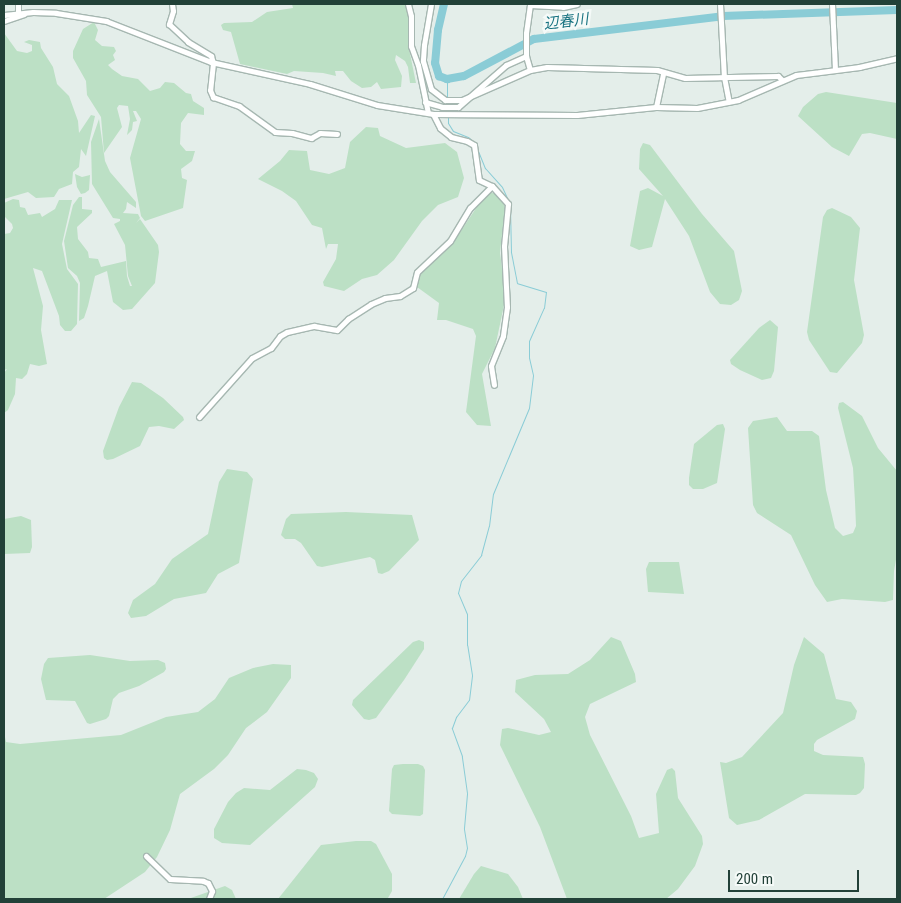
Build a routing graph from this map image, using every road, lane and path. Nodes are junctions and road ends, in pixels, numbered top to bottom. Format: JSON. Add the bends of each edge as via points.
{"nodes":[{"id":1,"x":18,"y":4,"type":"edge"},
{"id":2,"x":172,"y":4,"type":"edge"},
{"id":3,"x":408,"y":4,"type":"edge"},
{"id":4,"x":431,"y":4,"type":"edge"},
{"id":5,"x":577,"y":4,"type":"edge"},
{"id":6,"x":832,"y":4,"type":"edge"},
{"id":7,"x":720,"y":6,"type":"edge"},
{"id":8,"x":29,"y":12,"type":"junction"},
{"id":9,"x":18,"y":13,"type":"junction"},
{"id":10,"x":4,"y":15,"type":"edge"},
{"id":11,"x":4,"y":21,"type":"edge"},
{"id":12,"x":526,"y":54,"type":"junction"},
{"id":13,"x":897,"y":58,"type":"edge"},
{"id":14,"x":213,"y":63,"type":"junction"},
{"id":15,"x":530,"y":70,"type":"junction"},
{"id":16,"x":835,"y":70,"type":"junction"},
{"id":17,"x":663,"y":73,"type":"junction"},
{"id":18,"x":724,"y":77,"type":"junction"},
{"id":19,"x":782,"y":80,"type":"junction"},
{"id":20,"x":469,"y":97,"type":"junction"},
{"id":21,"x":425,"y":102,"type":"junction"},
{"id":22,"x":729,"y":102,"type":"junction"},
{"id":23,"x":656,"y":107,"type":"junction"},
{"id":24,"x":431,"y":114,"type":"junction"},
{"id":25,"x":337,"y":134,"type":"dead end"},
{"id":26,"x":492,"y":186,"type":"junction"},
{"id":27,"x":494,"y":385,"type":"dead end"},
{"id":28,"x":200,"y":417,"type":"dead end"},
{"id":29,"x":146,"y":856,"type":"dead end"},
{"id":30,"x":209,"y":899,"type":"edge"}],
"edges":[{"from":1,"to":9,"type":"street"},
{"from":2,"to":14,"type":"street","via":[[174,11],[169,24],[210,56]]},
{"from":3,"to":21,"type":"street","via":[[411,46]]},
{"from":4,"to":20,"type":"street","via":[[424,44],[424,61],[431,89],[445,100]]},
{"from":5,"to":12,"type":"street","via":[[563,7],[530,5]]},
{"from":6,"to":16,"type":"street"},
{"from":7,"to":18,"type":"street"},
{"from":8,"to":9,"type":"street"},
{"from":8,"to":11,"type":"street"},
{"from":8,"to":14,"type":"street","via":[[106,21]]},
{"from":9,"to":10,"type":"street"},
{"from":12,"to":15,"type":"street"},
{"from":12,"to":20,"type":"street"},
{"from":13,"to":16,"type":"street"},
{"from":14,"to":24,"type":"street","via":[[303,82],[377,105]]},
{"from":14,"to":25,"type":"street","via":[[209,78],[212,95],[239,106],[265,127],[275,132],[311,138],[320,133]]},
{"from":15,"to":17,"type":"street","via":[[546,67],[622,68]]},
{"from":15,"to":20,"type":"street"},
{"from":16,"to":19,"type":"street","via":[[811,71]]},
{"from":17,"to":18,"type":"street","via":[[685,78]]},
{"from":17,"to":23,"type":"street"},
{"from":18,"to":19,"type":"street","via":[[778,76]]},
{"from":18,"to":22,"type":"street"},
{"from":19,"to":22,"type":"street"},
{"from":20,"to":21,"type":"street","via":[[452,108]]},
{"from":21,"to":24,"type":"street"},
{"from":22,"to":23,"type":"street","via":[[697,108]]},
{"from":23,"to":24,"type":"street","via":[[597,114]]},
{"from":24,"to":26,"type":"street","via":[[451,137],[474,145],[479,180]]},
{"from":26,"to":27,"type":"street","via":[[508,204],[504,246],[507,307],[503,336],[491,366]]},
{"from":26,"to":28,"type":"street","via":[[470,208],[450,241],[418,272],[413,288],[400,296],[371,304],[337,330],[314,326],[280,336],[271,348],[252,358]]},
{"from":29,"to":30,"type":"street","via":[[170,879],[208,883],[212,891]]}]}
